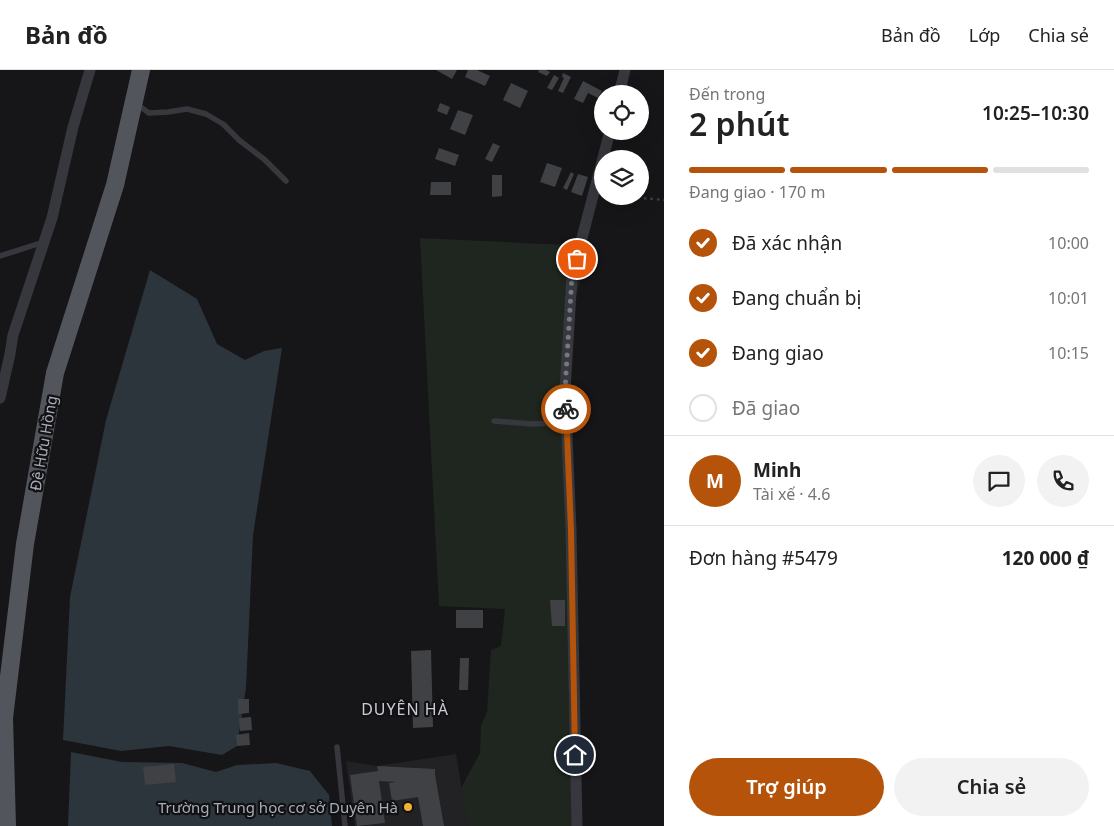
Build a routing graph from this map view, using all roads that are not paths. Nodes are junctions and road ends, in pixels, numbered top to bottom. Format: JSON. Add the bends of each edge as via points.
{"nodes":[{"id":1,"x":90,"y":70,"type":"edge"},
{"id":2,"x":141,"y":70,"type":"edge"},
{"id":3,"x":625,"y":70,"type":"edge"},
{"id":4,"x":621,"y":85,"type":"edge"},
{"id":5,"x":134,"y":102,"type":"junction"},
{"id":6,"x":608,"y":140,"type":"edge"},
{"id":7,"x":286,"y":181,"type":"dead end"},
{"id":8,"x":44,"y":242,"type":"junction"},
{"id":9,"x":0,"y":256,"type":"edge"},
{"id":10,"x":0,"y":398,"type":"edge"},
{"id":11,"x":494,"y":421,"type":"dead end"},
{"id":12,"x":566,"y":422,"type":"junction"},
{"id":13,"x":337,"y":747,"type":"dead end"},
{"id":14,"x":0,"y":820,"type":"edge"},
{"id":15,"x":4,"y":826,"type":"edge"},
{"id":16,"x":7,"y":826,"type":"edge"},
{"id":17,"x":345,"y":826,"type":"edge"},
{"id":18,"x":577,"y":826,"type":"edge"}],
"edges":[{"from":1,"to":8,"type":"street"},
{"from":2,"to":5,"type":"main road","name":"Đê Hữu Hồng"},
{"from":3,"to":4,"type":"street"},
{"from":5,"to":7,"type":"lane","via":[[149,114],[187,109],[206,114],[223,124]]},
{"from":5,"to":16,"type":"main road","name":"Đê Hữu Hồng","via":[[115,185],[55,373],[25,544],[4,718]]},
{"from":6,"to":12,"type":"street","via":[[572,276]]},
{"from":8,"to":9,"type":"lane"},
{"from":8,"to":10,"type":"street","via":[[13,334]]},
{"from":11,"to":12,"type":"lane"},
{"from":12,"to":18,"type":"street"},
{"from":13,"to":17,"type":"lane"},
{"from":14,"to":15,"type":"street"}]}
